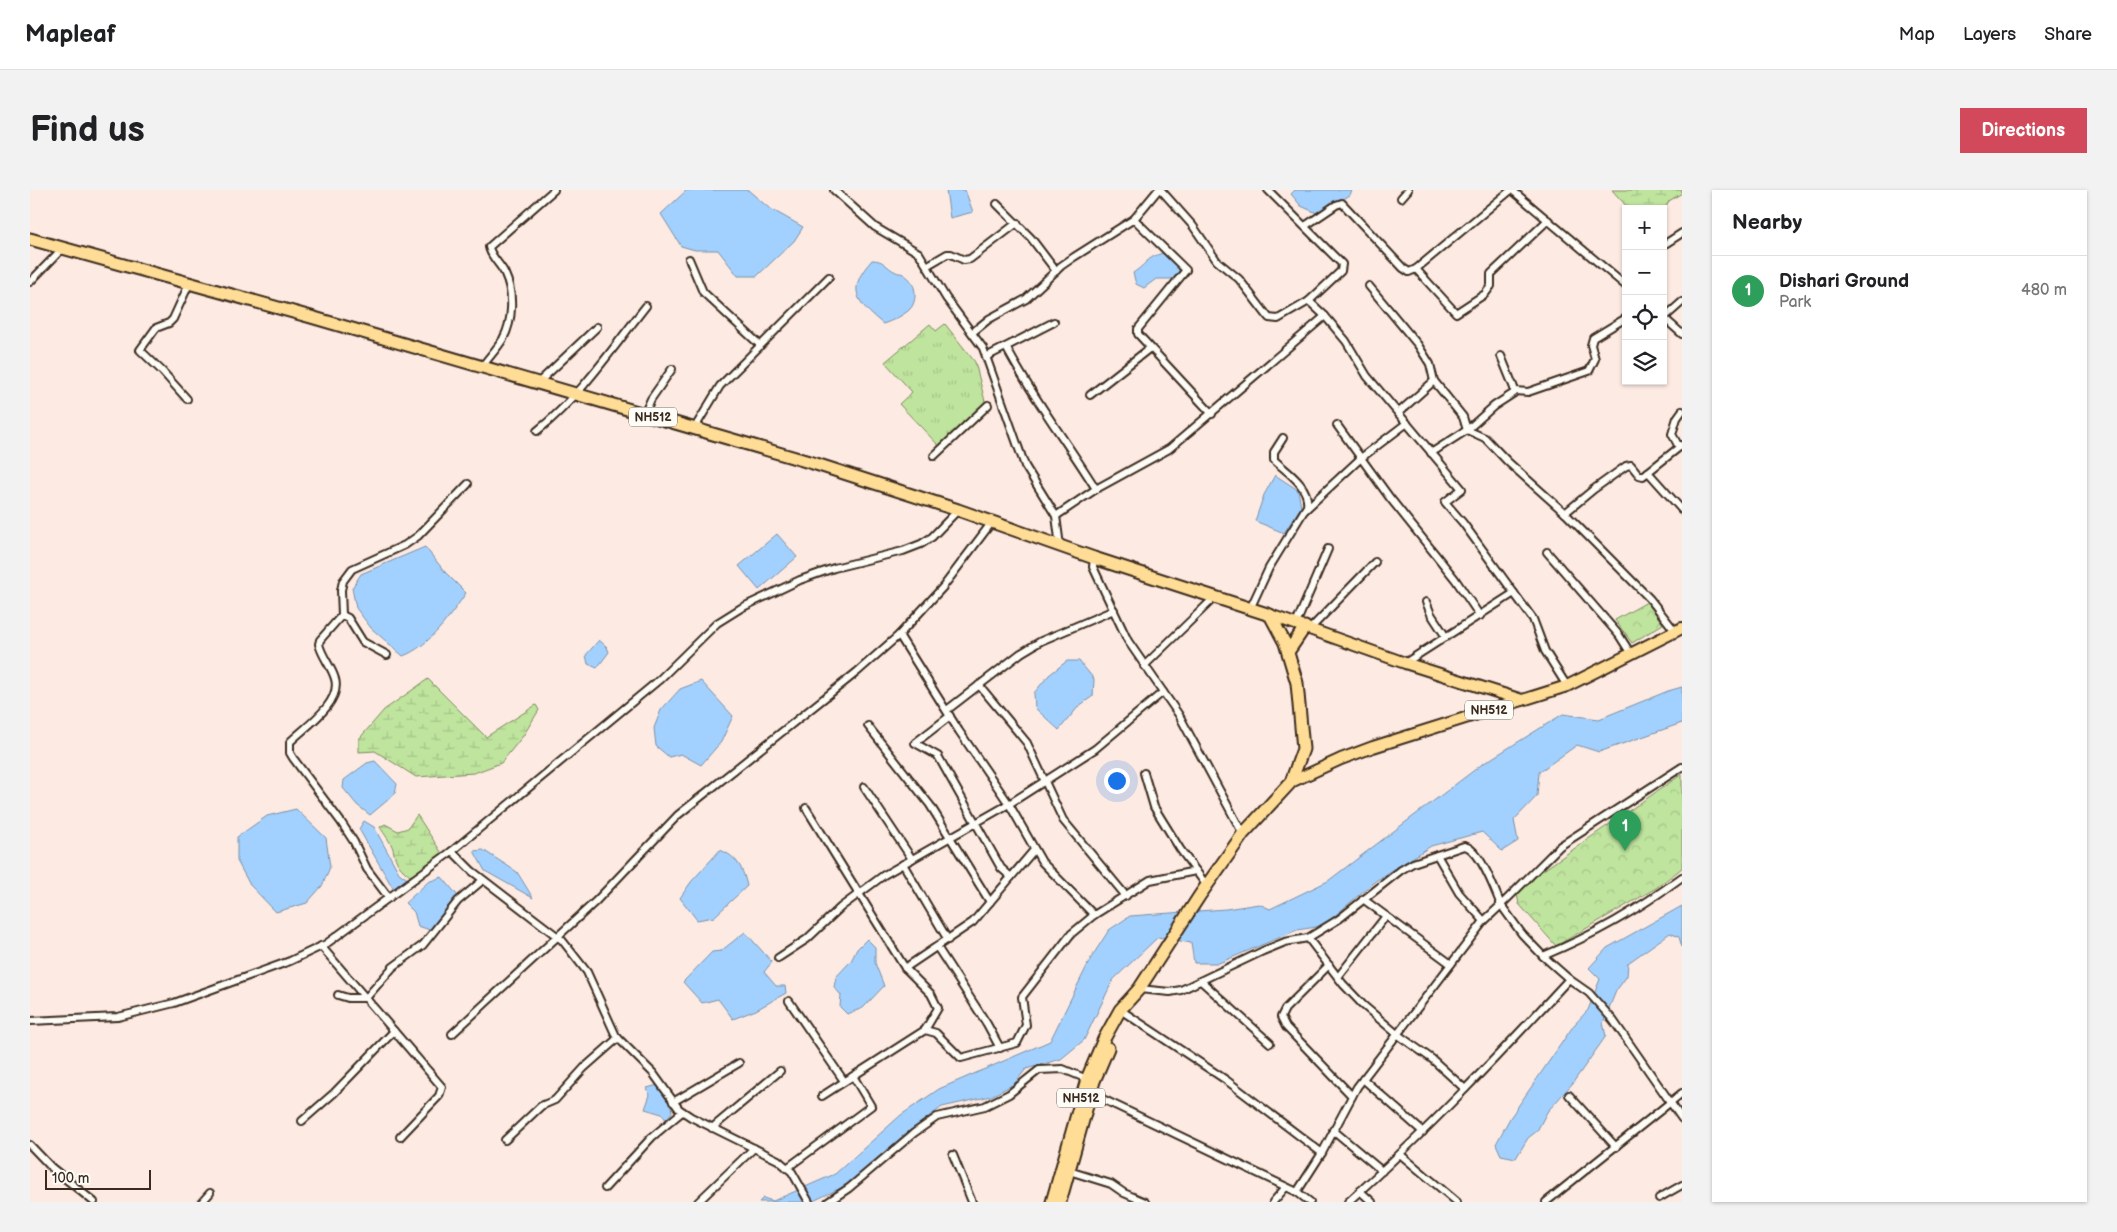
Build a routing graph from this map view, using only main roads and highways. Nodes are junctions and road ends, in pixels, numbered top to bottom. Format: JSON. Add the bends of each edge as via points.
{"nodes":[{"id":1,"x":30,"y":239,"type":"edge"},
{"id":2,"x":1270,"y":615,"type":"junction"},
{"id":3,"x":1304,"y":627,"type":"junction"},
{"id":4,"x":1679,"y":630,"type":"edge"},
{"id":5,"x":1288,"y":652,"type":"junction"},
{"id":6,"x":1522,"y":700,"type":"junction"},
{"id":7,"x":1290,"y":782,"type":"junction"},
{"id":8,"x":1127,"y":1008,"type":"junction"},
{"id":9,"x":1052,"y":1202,"type":"edge"},
{"id":10,"x":1060,"y":1202,"type":"edge"}],
"edges":[{"from":1,"to":2,"type":"highway","number":"NH512","via":[[816,464]]},
{"from":2,"to":3,"type":"main road"},
{"from":2,"to":5,"type":"highway","number":"NH512"},
{"from":3,"to":5,"type":"highway"},
{"from":3,"to":6,"type":"main road"},
{"from":4,"to":6,"type":"main road","number":"NH512","via":[[1567,686]]},
{"from":5,"to":7,"type":"highway","number":"NH512","via":[[1297,683],[1303,750]]},
{"from":6,"to":7,"type":"main road","number":"NH512","via":[[1373,747]]},
{"from":7,"to":8,"type":"highway","number":"NH512","via":[[1243,834]]},
{"from":8,"to":9,"type":"highway","number":"NH512","via":[[1120,1010],[1086,1079]]},
{"from":8,"to":10,"type":"highway","number":"NH512","via":[[1090,1094]]}]}
